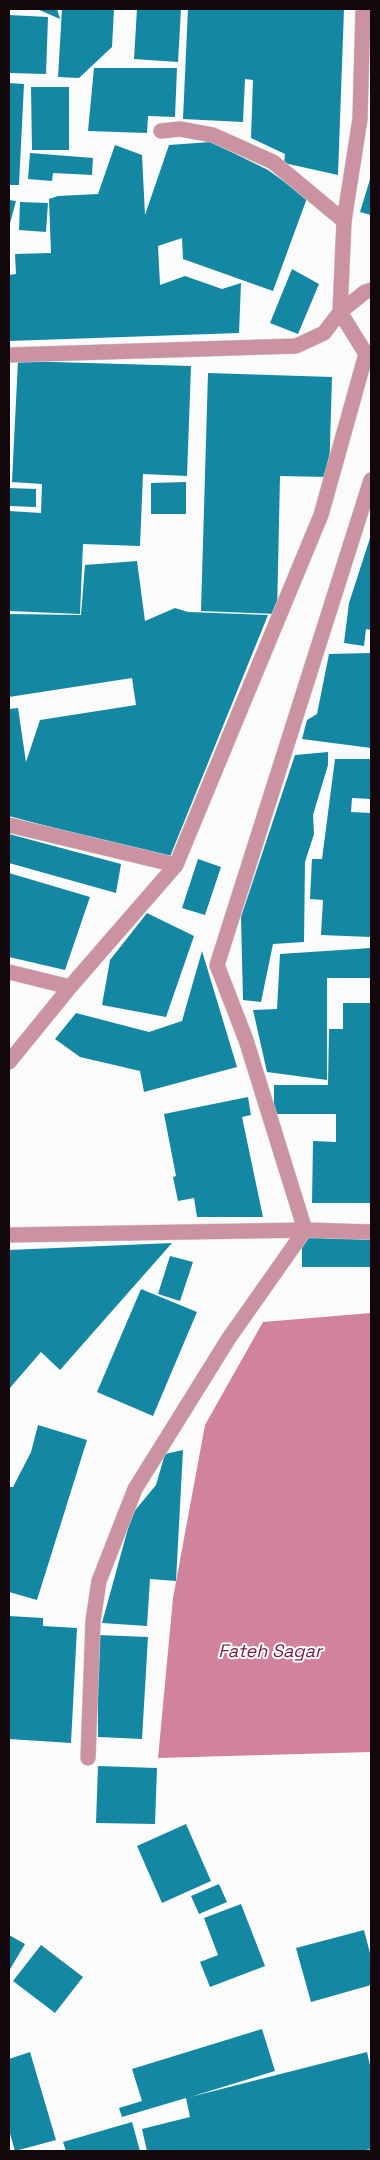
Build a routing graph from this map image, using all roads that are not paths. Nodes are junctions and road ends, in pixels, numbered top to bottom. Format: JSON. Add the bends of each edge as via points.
{"nodes":[{"id":1,"x":363,"y":9,"type":"edge"},
{"id":2,"x":366,"y":119,"type":"edge"},
{"id":3,"x":160,"y":131,"type":"dead end"},
{"id":4,"x":344,"y":221,"type":"junction"},
{"id":5,"x":371,"y":290,"type":"edge"},
{"id":6,"x":340,"y":312,"type":"junction"},
{"id":7,"x":9,"y":355,"type":"edge"},
{"id":8,"x":368,"y":355,"type":"edge"},
{"id":9,"x":371,"y":480,"type":"edge"},
{"id":10,"x":9,"y":824,"type":"edge"},
{"id":11,"x":176,"y":865,"type":"junction"},
{"id":12,"x":9,"y":972,"type":"edge"},
{"id":13,"x":70,"y":987,"type":"junction"},
{"id":14,"x":9,"y":1062,"type":"edge"},
{"id":15,"x":305,"y":1230,"type":"junction"},
{"id":16,"x":371,"y":1232,"type":"edge"},
{"id":17,"x":9,"y":1235,"type":"edge"},
{"id":18,"x":88,"y":1758,"type":"dead end"}],
"edges":[{"from":1,"to":2,"type":"street"},
{"from":2,"to":4,"type":"street"},
{"from":3,"to":4,"type":"street","via":[[180,129],[213,136],[273,162]]},
{"from":4,"to":6,"type":"street"},
{"from":5,"to":6,"type":"street"},
{"from":6,"to":7,"type":"street","via":[[324,332],[296,346]]},
{"from":6,"to":8,"type":"street"},
{"from":8,"to":11,"type":"street","via":[[321,515]]},
{"from":9,"to":15,"type":"street","via":[[217,965],[246,1040]]},
{"from":10,"to":11,"type":"street"},
{"from":11,"to":13,"type":"street"},
{"from":12,"to":13,"type":"street"},
{"from":13,"to":14,"type":"street"},
{"from":15,"to":16,"type":"street"},
{"from":15,"to":17,"type":"street"},
{"from":15,"to":18,"type":"street","via":[[229,1338],[135,1489],[99,1581],[93,1621]]}]}
